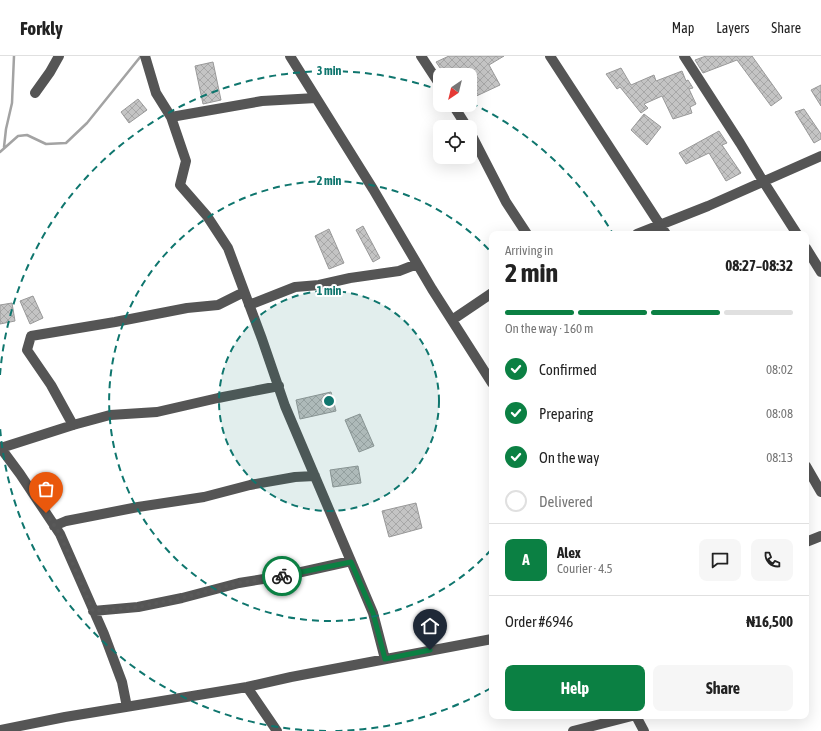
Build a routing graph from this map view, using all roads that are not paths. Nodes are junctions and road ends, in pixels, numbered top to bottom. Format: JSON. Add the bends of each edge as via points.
{"nodes":[{"id":1,"x":59,"y":56,"type":"edge"},
{"id":2,"x":145,"y":56,"type":"edge"},
{"id":3,"x":290,"y":56,"type":"edge"},
{"id":4,"x":421,"y":56,"type":"edge"},
{"id":5,"x":550,"y":56,"type":"edge"},
{"id":6,"x":684,"y":56,"type":"edge"},
{"id":7,"x":433,"y":74,"type":"edge"},
{"id":8,"x":36,"y":93,"type":"dead end"},
{"id":9,"x":316,"y":98,"type":"junction"},
{"id":10,"x":171,"y":117,"type":"junction"},
{"id":11,"x":477,"y":146,"type":"edge"},
{"id":12,"x":821,"y":156,"type":"edge"},
{"id":13,"x":762,"y":181,"type":"junction"},
{"id":14,"x":663,"y":230,"type":"edge"},
{"id":15,"x":525,"y":231,"type":"edge"},
{"id":16,"x":796,"y":231,"type":"edge"},
{"id":17,"x":809,"y":253,"type":"edge"},
{"id":18,"x":417,"y":264,"type":"junction"},
{"id":19,"x":821,"y":272,"type":"edge"},
{"id":20,"x":244,"y":292,"type":"junction"},
{"id":21,"x":489,"y":295,"type":"edge"},
{"id":22,"x":249,"y":305,"type":"junction"},
{"id":23,"x":452,"y":320,"type":"junction"},
{"id":24,"x":489,"y":378,"type":"edge"},
{"id":25,"x":279,"y":386,"type":"junction"},
{"id":26,"x":73,"y":425,"type":"junction"},
{"id":27,"x":0,"y":447,"type":"edge"},
{"id":28,"x":809,"y":471,"type":"edge"},
{"id":29,"x":315,"y":476,"type":"junction"},
{"id":30,"x":821,"y":492,"type":"edge"},
{"id":31,"x":54,"y":526,"type":"junction"},
{"id":32,"x":821,"y":536,"type":"edge"},
{"id":33,"x":809,"y":541,"type":"edge"},
{"id":34,"x":351,"y":562,"type":"junction"},
{"id":35,"x":93,"y":611,"type":"junction"},
{"id":36,"x":489,"y":640,"type":"edge"},
{"id":37,"x":385,"y":659,"type":"junction"},
{"id":38,"x":247,"y":687,"type":"junction"},
{"id":39,"x":127,"y":707,"type":"junction"},
{"id":40,"x":620,"y":719,"type":"edge"},
{"id":41,"x":638,"y":719,"type":"edge"},
{"id":42,"x":44,"y":726,"type":"edge"},
{"id":43,"x":0,"y":730,"type":"edge"},
{"id":44,"x":277,"y":731,"type":"edge"},
{"id":45,"x":573,"y":731,"type":"edge"},
{"id":46,"x":644,"y":731,"type":"edge"}],
"edges":[{"from":1,"to":8,"type":"street"},
{"from":2,"to":10,"type":"street","via":[[156,93]]},
{"from":3,"to":9,"type":"street"},
{"from":4,"to":7,"type":"street"},
{"from":5,"to":14,"type":"street"},
{"from":6,"to":13,"type":"street"},
{"from":9,"to":10,"type":"street","via":[[262,101]]},
{"from":9,"to":18,"type":"street"},
{"from":10,"to":20,"type":"street","via":[[186,161],[180,185],[207,216],[228,248]]},
{"from":11,"to":15,"type":"street","via":[[506,202]]},
{"from":12,"to":13,"type":"street"},
{"from":13,"to":14,"type":"street"},
{"from":13,"to":16,"type":"street"},
{"from":17,"to":19,"type":"street"},
{"from":18,"to":22,"type":"street","via":[[400,271],[295,287]]},
{"from":18,"to":23,"type":"street"},
{"from":20,"to":22,"type":"street"},
{"from":20,"to":26,"type":"street","via":[[218,305],[187,308],[31,336],[27,350]]},
{"from":21,"to":23,"type":"street"},
{"from":22,"to":25,"type":"street"},
{"from":23,"to":24,"type":"street"},
{"from":25,"to":26,"type":"street","via":[[157,412],[110,415]]},
{"from":25,"to":29,"type":"street"},
{"from":26,"to":27,"type":"street"},
{"from":27,"to":31,"type":"street"},
{"from":28,"to":30,"type":"street"},
{"from":29,"to":31,"type":"street","via":[[250,485],[204,497],[66,521]]},
{"from":29,"to":34,"type":"street"},
{"from":31,"to":35,"type":"street","via":[[60,534]]},
{"from":32,"to":33,"type":"street"},
{"from":34,"to":35,"type":"street","via":[[239,583],[138,607]]},
{"from":34,"to":37,"type":"street","via":[[373,613]]},
{"from":35,"to":39,"type":"street","via":[[122,682]]},
{"from":36,"to":37,"type":"street"},
{"from":37,"to":38,"type":"street"},
{"from":38,"to":39,"type":"street"},
{"from":38,"to":44,"type":"street"},
{"from":39,"to":42,"type":"street"},
{"from":40,"to":45,"type":"street"},
{"from":41,"to":46,"type":"street"},
{"from":42,"to":43,"type":"street"}]}
